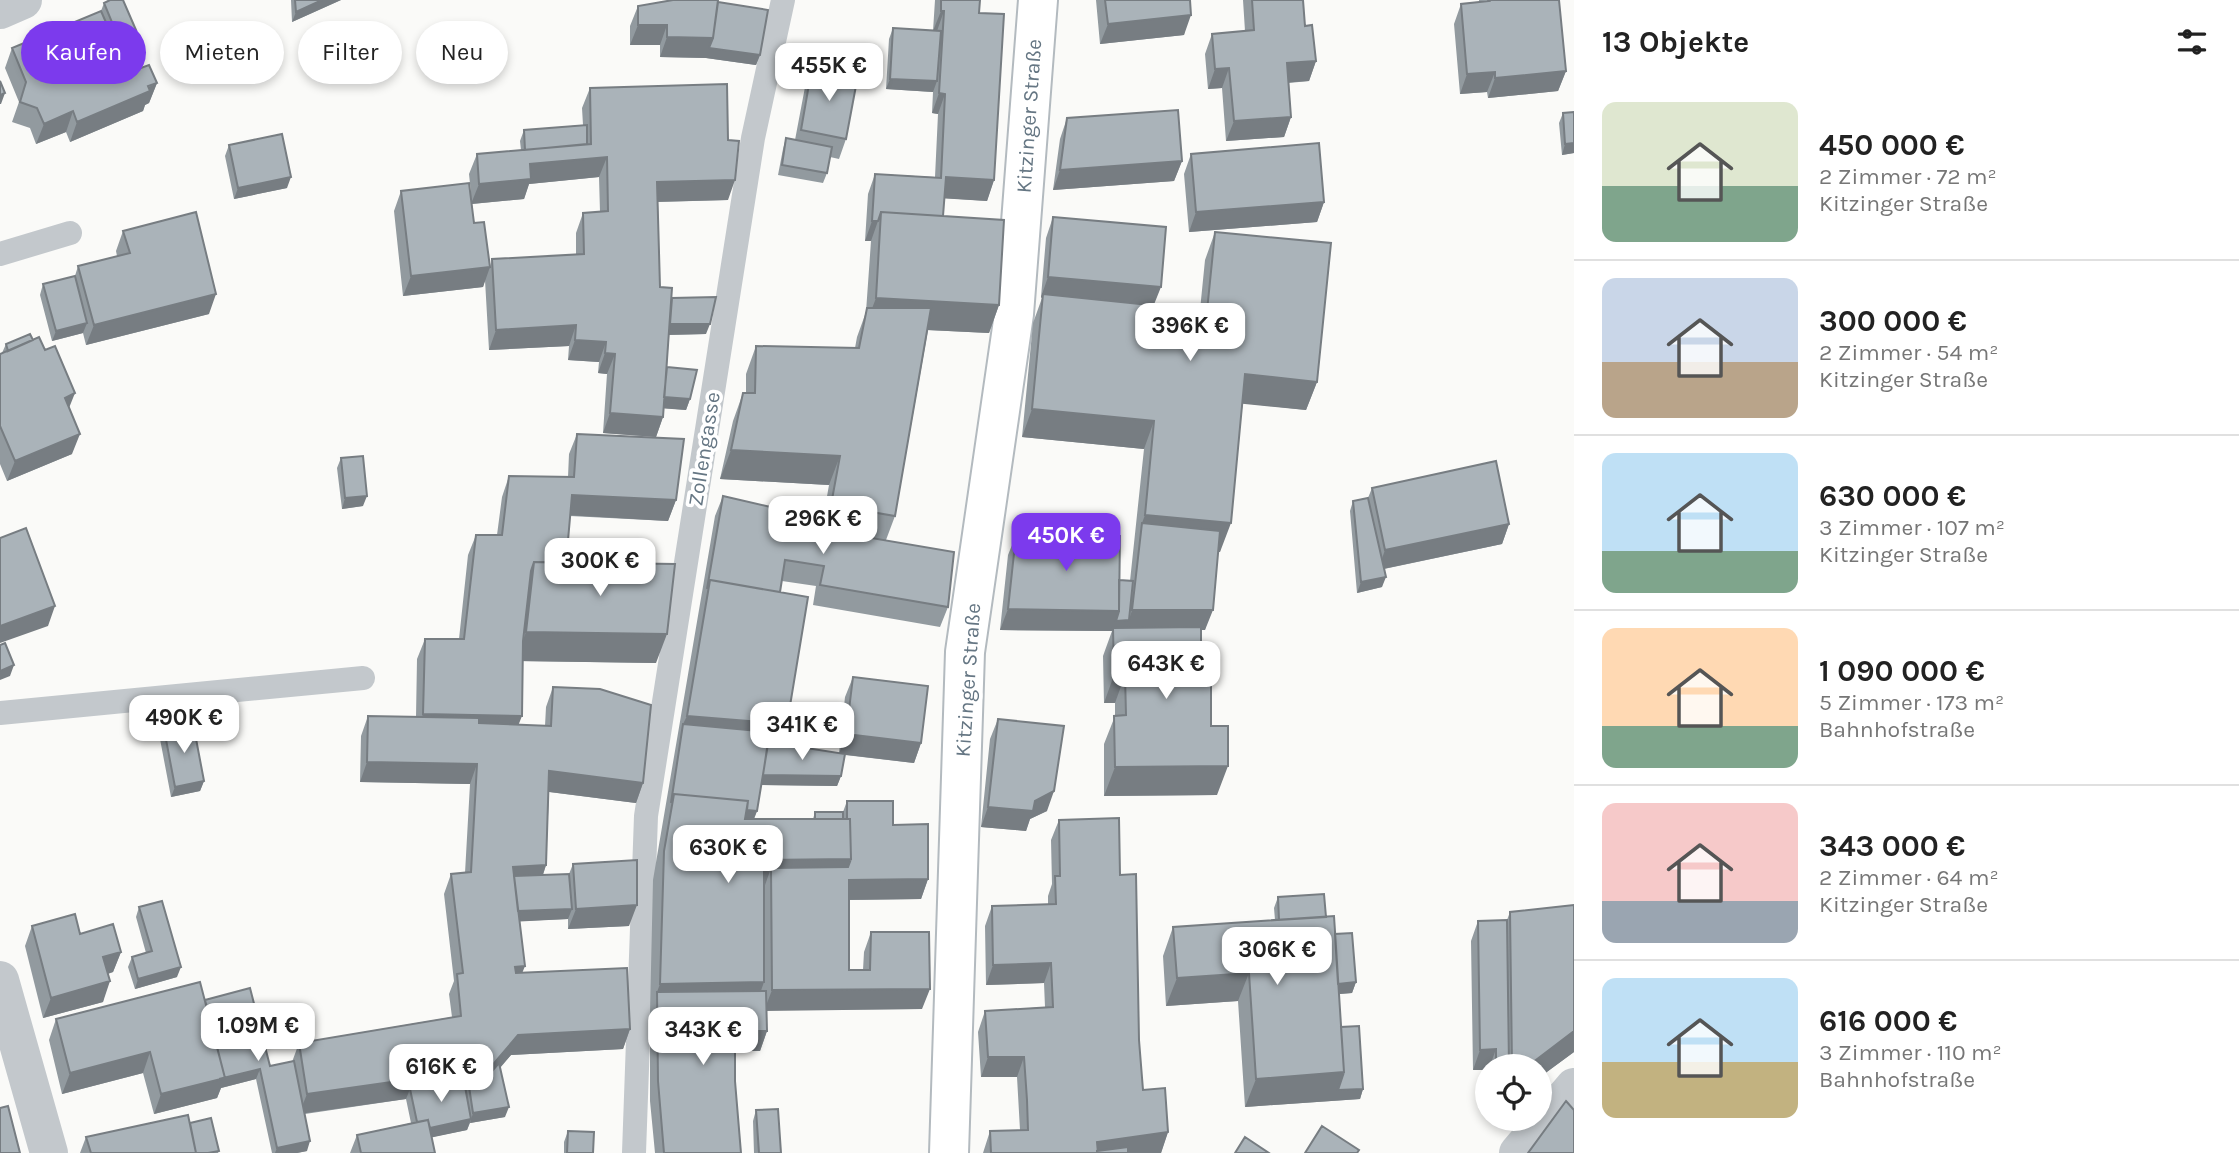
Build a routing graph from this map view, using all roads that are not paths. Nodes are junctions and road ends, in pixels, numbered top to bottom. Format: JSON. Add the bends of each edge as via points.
{"nodes":[{"id":1,"x":23,"y":0,"type":"edge"},
{"id":2,"x":783,"y":0,"type":"edge"},
{"id":3,"x":1038,"y":0,"type":"edge"},
{"id":4,"x":0,"y":10,"type":"edge"},
{"id":5,"x":70,"y":233,"type":"dead end"},
{"id":6,"x":0,"y":254,"type":"edge"},
{"id":7,"x":363,"y":678,"type":"dead end"},
{"id":8,"x":0,"y":713,"type":"edge"},
{"id":9,"x":0,"y":980,"type":"edge"},
{"id":10,"x":1574,"y":1087,"type":"edge"},
{"id":11,"x":49,"y":1153,"type":"edge"},
{"id":12,"x":634,"y":1153,"type":"edge"},
{"id":13,"x":949,"y":1153,"type":"edge"},
{"id":14,"x":1518,"y":1153,"type":"edge"}],
"edges":[{"from":1,"to":4,"type":"street"},
{"from":2,"to":12,"type":"lane","name":"Zollengasse","via":[[753,138],[646,816]]},
{"from":3,"to":13,"type":"street","name":"Kitzinger Straße","via":[[1014,314],[965,652]]},
{"from":5,"to":6,"type":"lane"},
{"from":7,"to":8,"type":"lane"},
{"from":9,"to":11,"type":"street"},
{"from":10,"to":14,"type":"street"}]}
